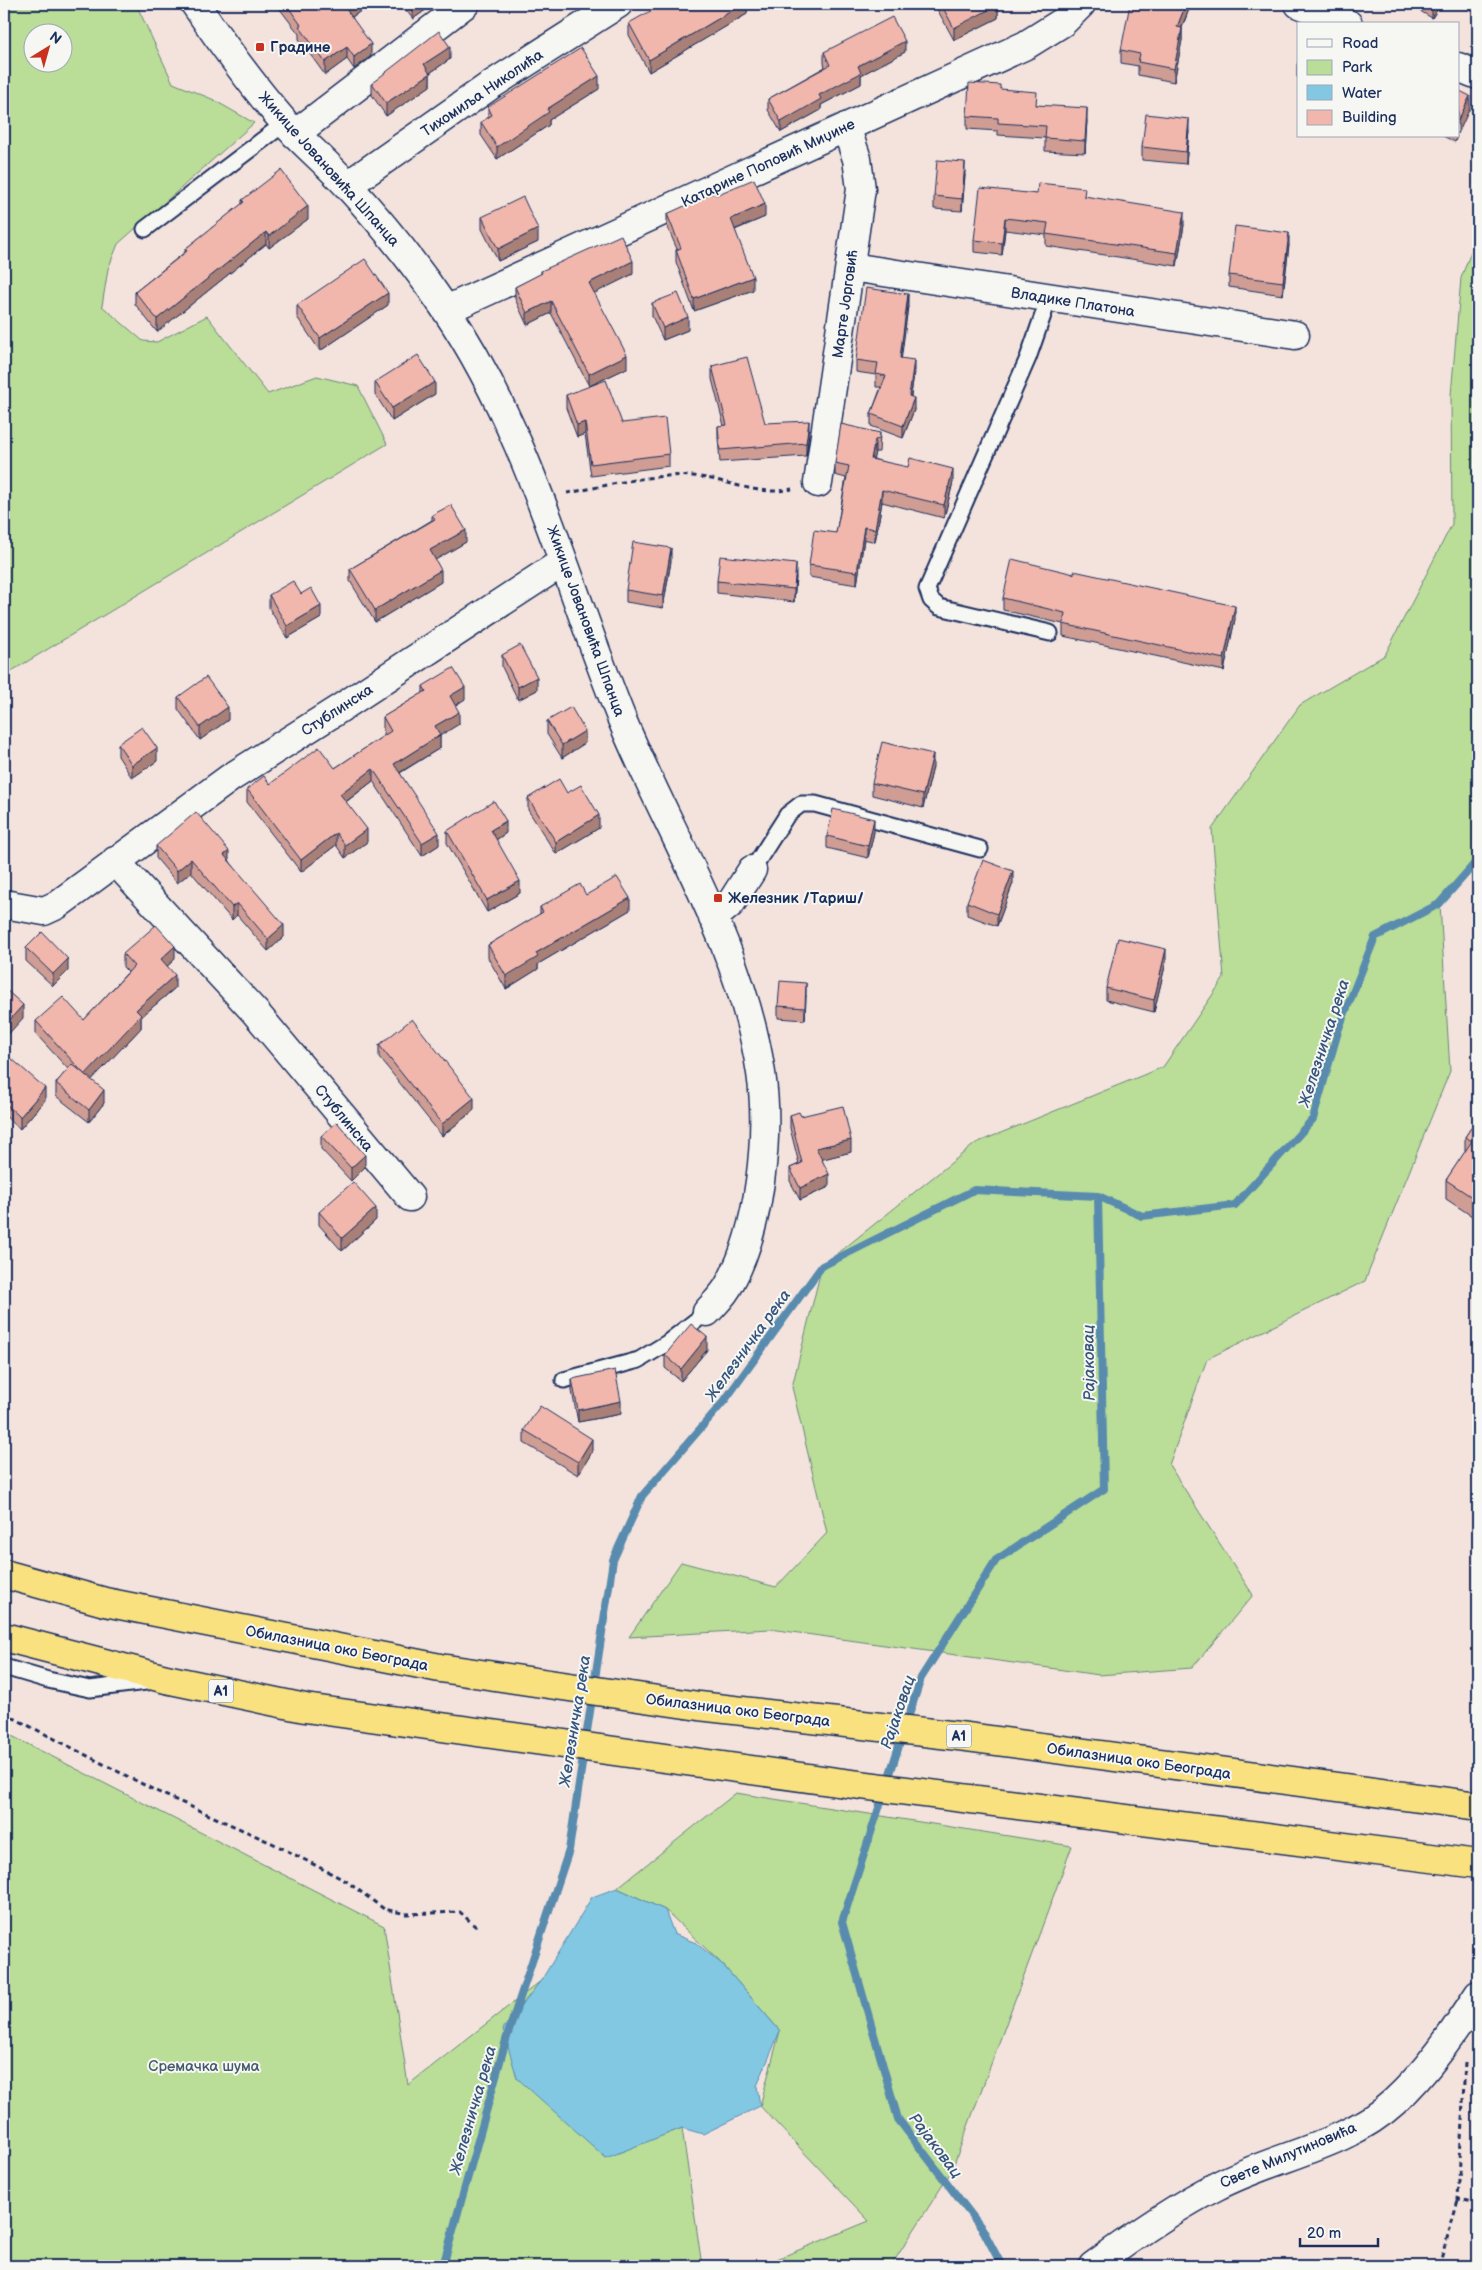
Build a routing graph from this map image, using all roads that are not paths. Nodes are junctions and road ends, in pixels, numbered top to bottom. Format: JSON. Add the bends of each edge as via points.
{"nodes":[{"id":1,"x":195,"y":4,"type":"edge"},
{"id":2,"x":465,"y":4,"type":"edge"},
{"id":3,"x":618,"y":4,"type":"edge"},
{"id":4,"x":1081,"y":4,"type":"edge"},
{"id":5,"x":1299,"y":4,"type":"edge"},
{"id":6,"x":1343,"y":22,"type":"edge"},
{"id":7,"x":1460,"y":68,"type":"edge"},
{"id":8,"x":1478,"y":75,"type":"edge"},
{"id":9,"x":846,"y":127,"type":"junction"},
{"id":10,"x":290,"y":128,"type":"junction"},
{"id":11,"x":348,"y":185,"type":"junction"},
{"id":12,"x":145,"y":229,"type":"dead end"},
{"id":13,"x":851,"y":267,"type":"junction"},
{"id":14,"x":1049,"y":298,"type":"junction"},
{"id":15,"x":446,"y":310,"type":"junction"},
{"id":16,"x":1295,"y":335,"type":"dead end"},
{"id":17,"x":818,"y":482,"type":"road end"},
{"id":18,"x":563,"y":562,"type":"junction"},
{"id":19,"x":1050,"y":633,"type":"dead end"},
{"id":20,"x":980,"y":849,"type":"dead end"},
{"id":21,"x":115,"y":861,"type":"junction"},
{"id":22,"x":752,"y":870,"type":"joint"},
{"id":23,"x":4,"y":904,"type":"edge"},
{"id":24,"x":713,"y":918,"type":"junction"},
{"id":25,"x":410,"y":1197,"type":"dead end"},
{"id":26,"x":707,"y":1312,"type":"joint"},
{"id":27,"x":564,"y":1380,"type":"dead end"},
{"id":28,"x":4,"y":1574,"type":"edge"},
{"id":29,"x":4,"y":1637,"type":"edge"},
{"id":30,"x":4,"y":1666,"type":"edge"},
{"id":31,"x":166,"y":1679,"type":"junction"},
{"id":32,"x":1478,"y":1806,"type":"edge"},
{"id":33,"x":1478,"y":1864,"type":"edge"},
{"id":34,"x":1478,"y":1995,"type":"edge"},
{"id":35,"x":1092,"y":2266,"type":"edge"}],
"edges":[{"from":1,"to":10,"type":"street","name":"Жикице Јовановића Шпанца","via":[[237,64]]},
{"from":2,"to":10,"type":"street"},
{"from":3,"to":11,"type":"street","name":"Тихомиља Николића","via":[[491,84]]},
{"from":4,"to":9,"type":"street","name":"Катарине Поповић Миџине","via":[[1063,22],[1026,45]]},
{"from":5,"to":6,"type":"street"},
{"from":7,"to":8,"type":"street"},
{"from":9,"to":13,"type":"street","name":"Марте Јорговић","via":[[857,159],[861,189]]},
{"from":9,"to":15,"type":"street","name":"Катарине Поповић Миџине"},
{"from":10,"to":11,"type":"street","name":"Жикице Јовановића Шпанца"},
{"from":10,"to":12,"type":"lane"},
{"from":11,"to":15,"type":"street","name":"Жикице Јовановића Шпанца","via":[[408,257]]},
{"from":13,"to":14,"type":"street","name":"Владике Платона"},
{"from":13,"to":17,"type":"street","name":"Марте Јорговић"},
{"from":14,"to":16,"type":"street","name":"Владике Платона"},
{"from":14,"to":19,"type":"lane","via":[[1028,358],[927,589],[931,600],[939,607]]},
{"from":15,"to":18,"type":"street","name":"Жикице Јовановића Шпанца","via":[[495,395],[542,498]]},
{"from":18,"to":21,"type":"street","name":"Стублинска","via":[[230,778]]},
{"from":18,"to":24,"type":"street","name":"Жикице Јовановића Шпанца","via":[[624,723]]},
{"from":20,"to":22,"type":"lane","via":[[814,804],[802,804],[787,815]]},
{"from":21,"to":23,"type":"street","name":"Стублинска","via":[[58,905],[44,911]]},
{"from":21,"to":25,"type":"street","name":"Стублинска","via":[[255,1012]]},
{"from":22,"to":24,"type":"street","via":[[731,903]]},
{"from":24,"to":26,"type":"street","name":"Жикице Јовановића Шпанца","via":[[752,1031],[764,1108],[762,1180],[744,1249],[725,1293]]},
{"from":26,"to":27,"type":"lane","via":[[638,1360]]},
{"from":28,"to":32,"type":"highway","name":"Обилазница око Београда","number":"A1","via":[[104,1602],[440,1668],[699,1706],[967,1737]]},
{"from":29,"to":31,"type":"highway","number":"A1"},
{"from":30,"to":31,"type":"lane","via":[[90,1689]]},
{"from":31,"to":33,"type":"highway","number":"A1","via":[[305,1708],[442,1728]]},
{"from":34,"to":35,"type":"street","name":"Свете Милутиновића","via":[[1408,2088],[1376,2116],[1343,2135],[1216,2186]]}]}
